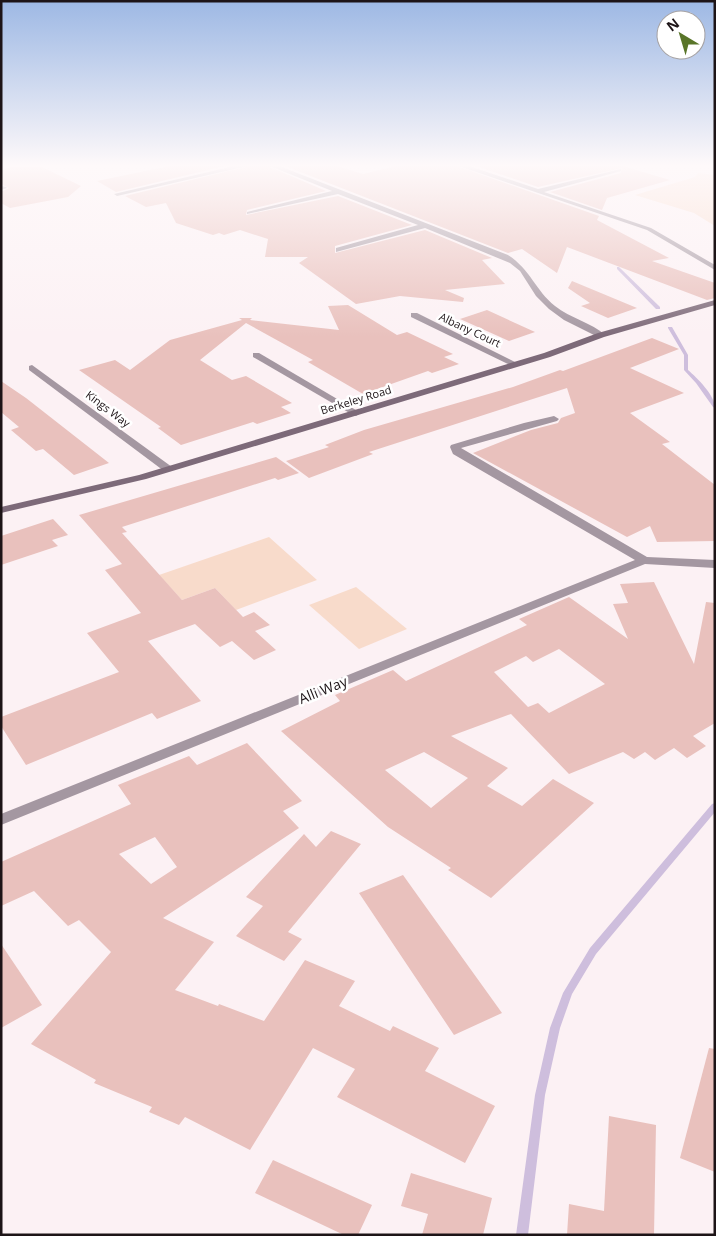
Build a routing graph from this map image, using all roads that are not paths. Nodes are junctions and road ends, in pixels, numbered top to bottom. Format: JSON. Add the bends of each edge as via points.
{"nodes":[{"id":1,"x":418,"y":222,"type":"edge"},
{"id":2,"x":628,"y":222,"type":"edge"},
{"id":3,"x":427,"y":225,"type":"junction"},
{"id":4,"x":339,"y":250,"type":"dead end"},
{"id":5,"x":715,"y":268,"type":"edge"},
{"id":6,"x":715,"y":302,"type":"edge"},
{"id":7,"x":414,"y":316,"type":"dead end"},
{"id":8,"x":601,"y":336,"type":"junction"},
{"id":9,"x":256,"y":355,"type":"dead end"},
{"id":10,"x":517,"y":364,"type":"junction"},
{"id":11,"x":32,"y":368,"type":"dead end"},
{"id":12,"x":356,"y":413,"type":"junction"},
{"id":13,"x":554,"y":419,"type":"dead end"},
{"id":14,"x":168,"y":469,"type":"junction"},
{"id":15,"x":1,"y":510,"type":"edge"},
{"id":16,"x":644,"y":560,"type":"junction"},
{"id":17,"x":715,"y":564,"type":"edge"},
{"id":18,"x":1,"y":820,"type":"edge"}],
"edges":[{"from":1,"to":3,"type":"street"},
{"from":2,"to":5,"type":"street","via":[[649,229]]},
{"from":3,"to":4,"type":"street"},
{"from":3,"to":8,"type":"street","via":[[517,264],[549,304]]},
{"from":6,"to":8,"type":"street","name":"Berkeley Road"},
{"from":7,"to":10,"type":"street","name":"Albany Court"},
{"from":8,"to":10,"type":"street","name":"Berkeley Road"},
{"from":9,"to":12,"type":"street"},
{"from":10,"to":12,"type":"street","name":"Berkeley Road"},
{"from":11,"to":14,"type":"street","name":"Kings Way"},
{"from":12,"to":14,"type":"street","name":"Berkeley Road"},
{"from":13,"to":16,"type":"street","name":"Alli Way","via":[[455,447],[456,452]]},
{"from":14,"to":15,"type":"street","name":"Berkeley Road"},
{"from":16,"to":17,"type":"street","name":"Alli Way"},
{"from":16,"to":18,"type":"street","name":"Alli Way"}]}
